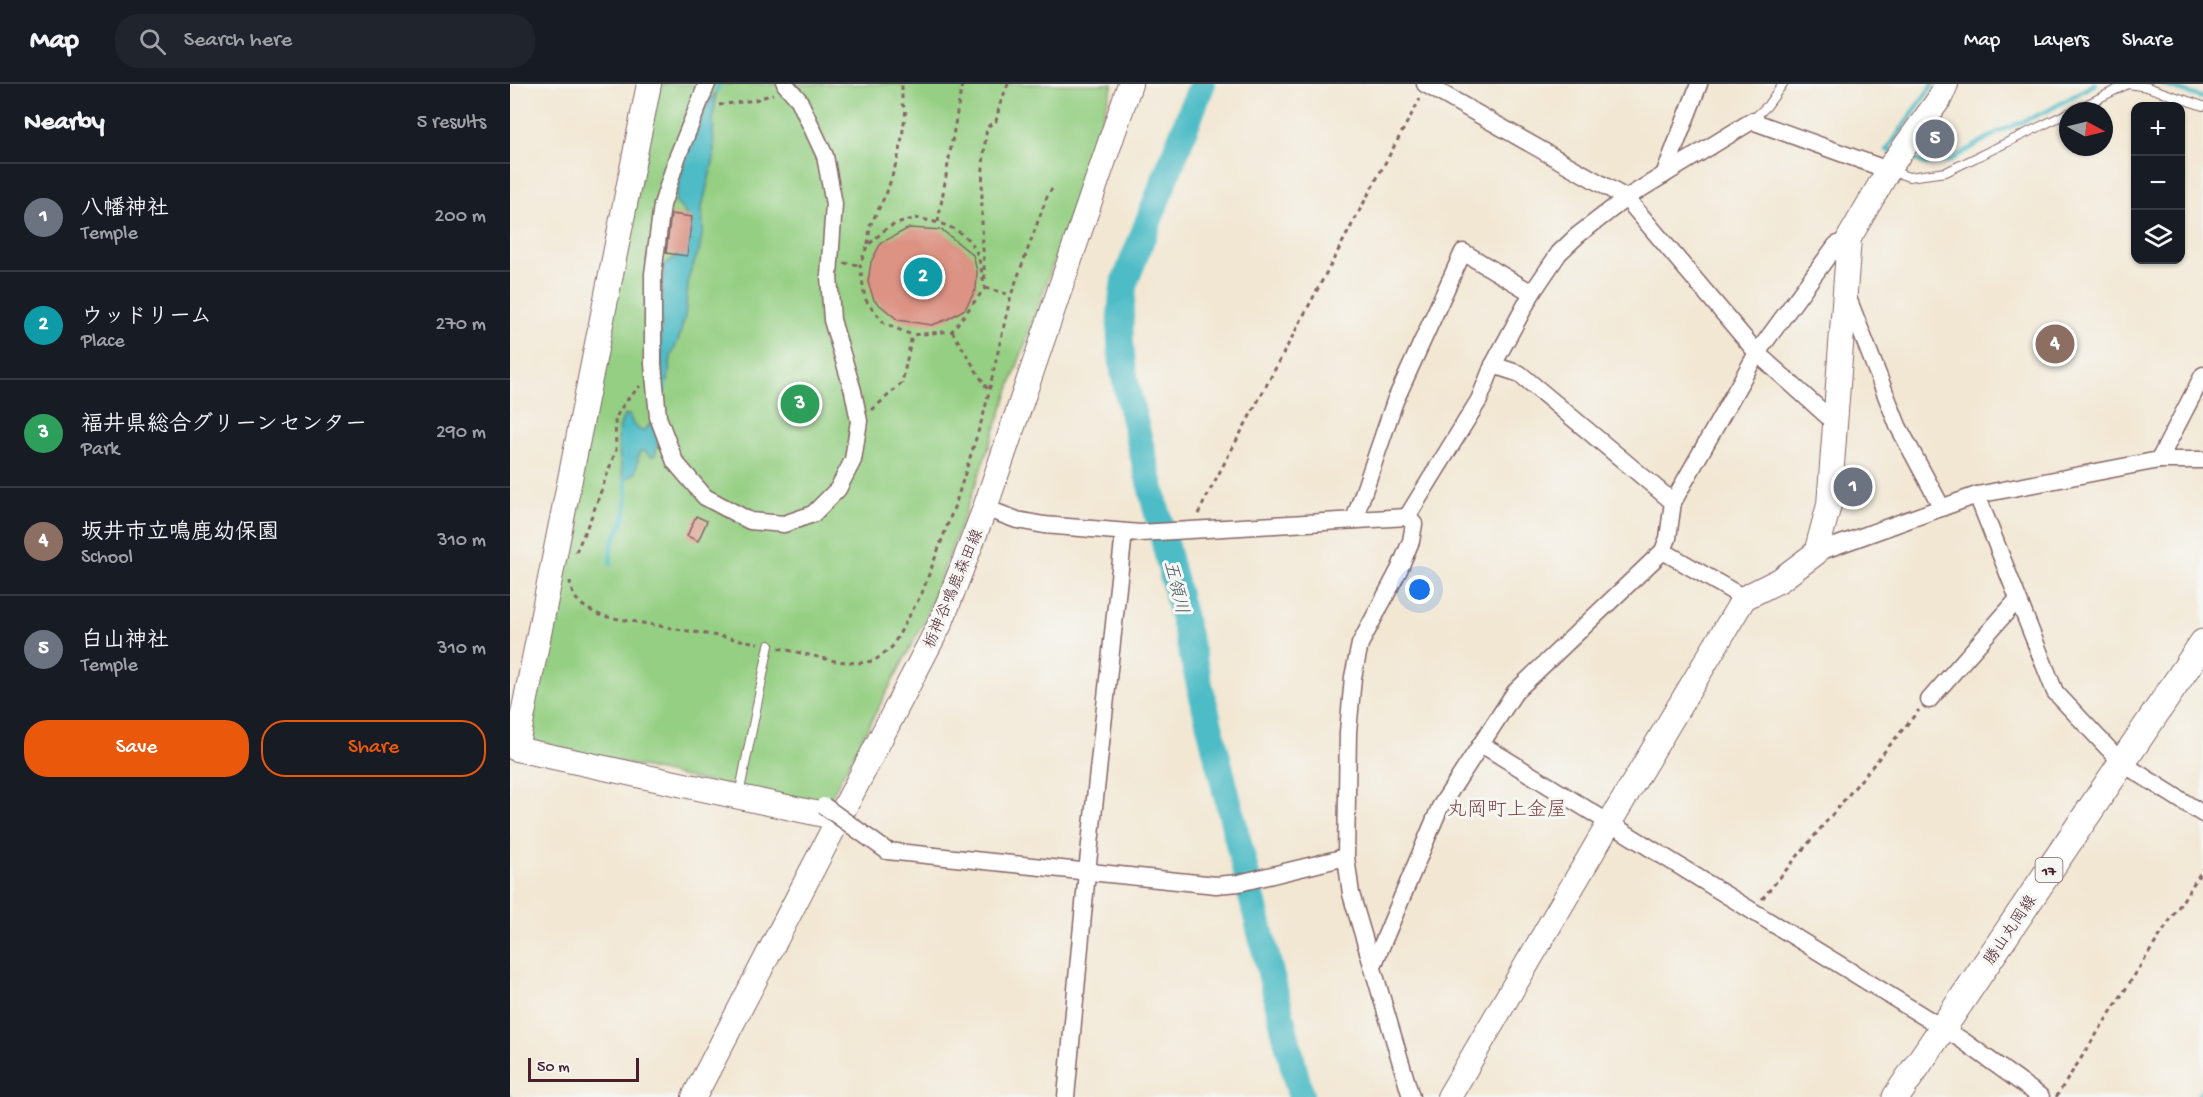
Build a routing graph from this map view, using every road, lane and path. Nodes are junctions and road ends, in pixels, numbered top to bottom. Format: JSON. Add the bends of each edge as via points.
{"nodes":[{"id":1,"x":649,"y":84,"type":"edge"},
{"id":2,"x":707,"y":84,"type":"edge"},
{"id":3,"x":902,"y":84,"type":"edge"},
{"id":4,"x":962,"y":84,"type":"edge"},
{"id":5,"x":1008,"y":84,"type":"edge"},
{"id":6,"x":1130,"y":84,"type":"edge"},
{"id":7,"x":1427,"y":84,"type":"edge"},
{"id":8,"x":1699,"y":84,"type":"edge"},
{"id":9,"x":1783,"y":84,"type":"edge"},
{"id":10,"x":1946,"y":84,"type":"edge"},
{"id":11,"x":787,"y":86,"type":"edge"},
{"id":12,"x":2091,"y":102,"type":"edge"},
{"id":13,"x":719,"y":105,"type":"dead end"},
{"id":14,"x":2203,"y":106,"type":"edge"},
{"id":15,"x":2059,"y":117,"type":"edge"},
{"id":16,"x":1750,"y":122,"type":"junction"},
{"id":17,"x":1888,"y":170,"type":"junction"},
{"id":18,"x":1664,"y":175,"type":"junction"},
{"id":19,"x":1626,"y":198,"type":"junction"},
{"id":20,"x":938,"y":222,"type":"junction"},
{"id":21,"x":1850,"y":238,"type":"junction"},
{"id":22,"x":867,"y":246,"type":"junction"},
{"id":23,"x":985,"y":288,"type":"junction"},
{"id":24,"x":1845,"y":292,"type":"junction"},
{"id":25,"x":1532,"y":293,"type":"junction"},
{"id":26,"x":1011,"y":295,"type":"dead end"},
{"id":27,"x":952,"y":331,"type":"junction"},
{"id":28,"x":912,"y":335,"type":"junction"},
{"id":29,"x":1757,"y":353,"type":"junction"},
{"id":30,"x":1493,"y":365,"type":"junction"},
{"id":31,"x":2203,"y":375,"type":"edge"},
{"id":32,"x":989,"y":392,"type":"dead end"},
{"id":33,"x":859,"y":421,"type":"junction"},
{"id":34,"x":1835,"y":423,"type":"junction"},
{"id":35,"x":2159,"y":460,"type":"junction"},
{"id":36,"x":2203,"y":460,"type":"edge"},
{"id":37,"x":1977,"y":495,"type":"junction"},
{"id":38,"x":1673,"y":502,"type":"junction"},
{"id":39,"x":985,"y":508,"type":"junction"},
{"id":40,"x":1942,"y":508,"type":"junction"},
{"id":41,"x":1407,"y":517,"type":"junction"},
{"id":42,"x":1354,"y":520,"type":"junction"},
{"id":43,"x":1190,"y":529,"type":"junction"},
{"id":44,"x":1124,"y":532,"type":"junction"},
{"id":45,"x":1663,"y":550,"type":"junction"},
{"id":46,"x":1816,"y":553,"type":"junction"},
{"id":47,"x":1744,"y":598,"type":"junction"},
{"id":48,"x":2018,"y":599,"type":"junction"},
{"id":49,"x":2203,"y":643,"type":"edge"},
{"id":50,"x":769,"y":645,"type":"dead end"},
{"id":51,"x":1927,"y":701,"type":"joint"},
{"id":52,"x":1481,"y":744,"type":"junction"},
{"id":53,"x":513,"y":749,"type":"edge"},
{"id":54,"x":2122,"y":763,"type":"junction"},
{"id":55,"x":738,"y":797,"type":"junction"},
{"id":56,"x":831,"y":812,"type":"junction"},
{"id":57,"x":2203,"y":814,"type":"edge"},
{"id":58,"x":1610,"y":822,"type":"junction"},
{"id":59,"x":1346,"y":857,"type":"junction"},
{"id":60,"x":2203,"y":869,"type":"edge"},
{"id":61,"x":1087,"y":872,"type":"junction"},
{"id":62,"x":1752,"y":911,"type":"junction"},
{"id":63,"x":1373,"y":966,"type":"junction"},
{"id":64,"x":1942,"y":1029,"type":"junction"},
{"id":65,"x":694,"y":1097,"type":"edge"},
{"id":66,"x":1066,"y":1097,"type":"edge"},
{"id":67,"x":1411,"y":1097,"type":"edge"},
{"id":68,"x":1449,"y":1097,"type":"edge"},
{"id":69,"x":1896,"y":1097,"type":"edge"},
{"id":70,"x":2041,"y":1097,"type":"edge"},
{"id":71,"x":2056,"y":1097,"type":"edge"}],
"edges":[{"from":1,"to":53,"type":"street"},
{"from":2,"to":33,"type":"street","via":[[662,206],[653,274],[653,364],[658,417],[675,462],[705,497],[750,521],[783,524],[813,514],[838,489],[853,460]]},
{"from":3,"to":22,"type":"path","via":[[902,104],[906,109],[900,151],[887,192],[870,226]]},
{"from":4,"to":20,"type":"path"},
{"from":5,"to":23,"type":"path","via":[[996,121],[987,127],[982,165]]},
{"from":6,"to":39,"type":"street","name":"栃神谷鳴鹿森田線"},
{"from":7,"to":19,"type":"street"},
{"from":7,"to":43,"type":"path"},
{"from":8,"to":18,"type":"street"},
{"from":9,"to":16,"type":"lane"},
{"from":10,"to":17,"type":"street"},
{"from":11,"to":13,"type":"path","via":[[755,100]]},
{"from":11,"to":33,"type":"street","via":[[799,100],[825,156],[834,204],[829,276],[832,321]]},
{"from":12,"to":14,"type":"lane","via":[[2128,84]]},
{"from":15,"to":17,"type":"lane","via":[[1946,172],[1909,177]]},
{"from":16,"to":17,"type":"street"},
{"from":16,"to":18,"type":"street"},
{"from":17,"to":21,"type":"street"},
{"from":18,"to":19,"type":"street"},
{"from":19,"to":25,"type":"street","via":[[1559,253]]},
{"from":19,"to":29,"type":"street"},
{"from":20,"to":22,"type":"path","via":[[915,218],[888,227]]},
{"from":20,"to":23,"type":"path","via":[[957,229],[976,251]]},
{"from":21,"to":24,"type":"street"},
{"from":21,"to":29,"type":"street","via":[[1836,245]]},
{"from":22,"to":28,"type":"path","via":[[860,265],[865,300],[884,323]]},
{"from":23,"to":26,"type":"path"},
{"from":23,"to":27,"type":"path"},
{"from":24,"to":34,"type":"street"},
{"from":24,"to":40,"type":"street","via":[[1898,426]]},
{"from":25,"to":30,"type":"street"},
{"from":25,"to":42,"type":"street","via":[[1463,252],[1395,401]]},
{"from":27,"to":28,"type":"path"},
{"from":27,"to":32,"type":"path"},
{"from":28,"to":33,"type":"path","via":[[902,383]]},
{"from":29,"to":34,"type":"street"},
{"from":29,"to":38,"type":"street"},
{"from":30,"to":38,"type":"street","via":[[1520,374]]},
{"from":30,"to":41,"type":"street","via":[[1479,400]]},
{"from":31,"to":35,"type":"street"},
{"from":34,"to":46,"type":"street","via":[[1829,505]]},
{"from":35,"to":36,"type":"street"},
{"from":35,"to":37,"type":"street"},
{"from":37,"to":40,"type":"street"},
{"from":37,"to":48,"type":"street"},
{"from":38,"to":45,"type":"street"},
{"from":39,"to":44,"type":"street","via":[[1044,525]]},
{"from":39,"to":56,"type":"street","name":"栃神谷鳴鹿森田線","via":[[941,622]]},
{"from":40,"to":46,"type":"street"},
{"from":41,"to":42,"type":"street"},
{"from":41,"to":59,"type":"street","via":[[1414,524],[1411,541],[1360,644],[1353,677]]},
{"from":42,"to":43,"type":"street"},
{"from":43,"to":44,"type":"street"},
{"from":44,"to":61,"type":"street"},
{"from":45,"to":47,"type":"street"},
{"from":45,"to":52,"type":"street","via":[[1515,692]]},
{"from":46,"to":47,"type":"street","via":[[1780,580]]},
{"from":47,"to":58,"type":"street"},
{"from":48,"to":51,"type":"street"},
{"from":48,"to":54,"type":"street","via":[[2055,692]]},
{"from":49,"to":54,"type":"main road","name":"勝山丸岡線","number":"17"},
{"from":50,"to":55,"type":"lane"},
{"from":51,"to":62,"type":"path"},
{"from":52,"to":58,"type":"street"},
{"from":52,"to":63,"type":"street","via":[[1440,807]]},
{"from":53,"to":55,"type":"street"},
{"from":54,"to":57,"type":"street"},
{"from":54,"to":64,"type":"main road","name":"勝山丸岡線","number":"17"},
{"from":55,"to":56,"type":"street"},
{"from":56,"to":61,"type":"street","bridge":true,"via":[[887,851]]},
{"from":56,"to":65,"type":"street","name":"栃神谷鳴鹿森田線"},
{"from":58,"to":62,"type":"street"},
{"from":58,"to":68,"type":"street"},
{"from":59,"to":61,"type":"street","via":[[1216,885]]},
{"from":59,"to":63,"type":"street","via":[[1351,894]]},
{"from":60,"to":71,"type":"path"},
{"from":61,"to":66,"type":"street"},
{"from":62,"to":64,"type":"street"},
{"from":63,"to":67,"type":"street"},
{"from":64,"to":69,"type":"main road","name":"勝山丸岡線","number":"17"},
{"from":64,"to":70,"type":"street"}]}
